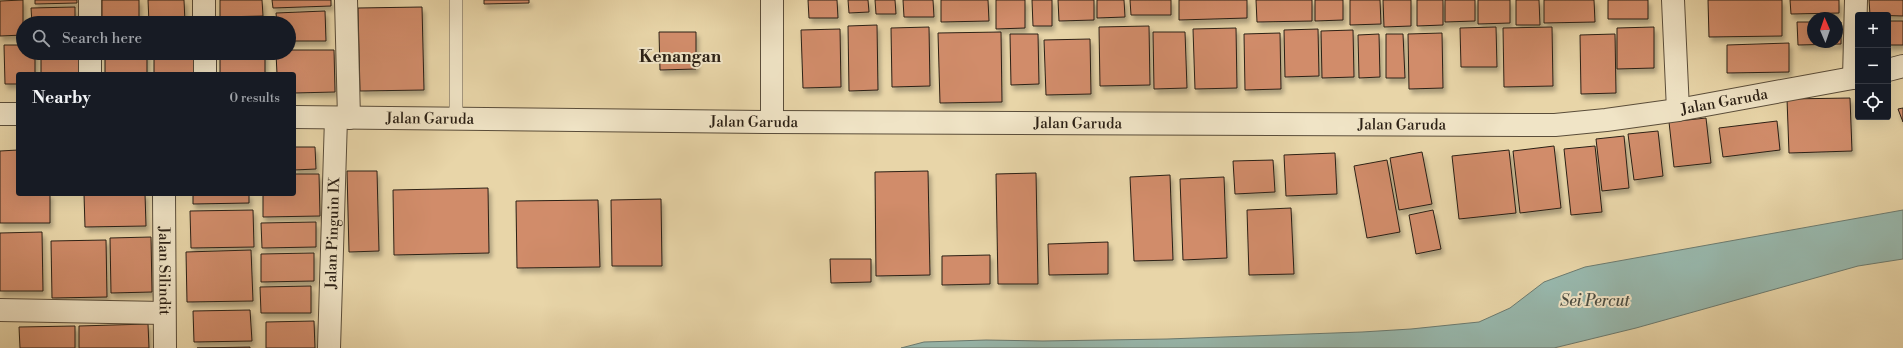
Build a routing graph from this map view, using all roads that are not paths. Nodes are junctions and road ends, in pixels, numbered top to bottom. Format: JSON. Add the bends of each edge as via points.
{"nodes":[{"id":1,"x":90,"y":0,"type":"edge"},
{"id":2,"x":204,"y":0,"type":"edge"},
{"id":3,"x":346,"y":0,"type":"edge"},
{"id":4,"x":456,"y":0,"type":"edge"},
{"id":5,"x":772,"y":0,"type":"edge"},
{"id":6,"x":1673,"y":0,"type":"edge"},
{"id":7,"x":1856,"y":0,"type":"edge"},
{"id":8,"x":90,"y":16,"type":"edge"},
{"id":9,"x":204,"y":16,"type":"edge"},
{"id":10,"x":1856,"y":48,"type":"edge"},
{"id":11,"x":90,"y":60,"type":"edge"},
{"id":12,"x":205,"y":60,"type":"edge"},
{"id":13,"x":1903,"y":66,"type":"edge"},
{"id":14,"x":1891,"y":69,"type":"edge"},
{"id":15,"x":90,"y":72,"type":"edge"},
{"id":16,"x":205,"y":72,"type":"edge"},
{"id":17,"x":1855,"y":78,"type":"edge"},
{"id":18,"x":1678,"y":110,"type":"junction"},
{"id":19,"x":0,"y":114,"type":"edge"},
{"id":20,"x":16,"y":114,"type":"edge"},
{"id":21,"x":296,"y":117,"type":"edge"},
{"id":22,"x":342,"y":118,"type":"junction"},
{"id":23,"x":456,"y":119,"type":"junction"},
{"id":24,"x":772,"y":122,"type":"junction"},
{"id":25,"x":164,"y":196,"type":"edge"},
{"id":26,"x":0,"y":310,"type":"edge"},
{"id":27,"x":164,"y":313,"type":"junction"},
{"id":28,"x":0,"y":328,"type":"edge"},
{"id":29,"x":165,"y":348,"type":"edge"},
{"id":30,"x":330,"y":348,"type":"edge"}],
"edges":[{"from":1,"to":8,"type":"street"},
{"from":2,"to":9,"type":"street"},
{"from":3,"to":22,"type":"street","name":"Jalan Pinguin IX"},
{"from":4,"to":23,"type":"lane"},
{"from":5,"to":24,"type":"street"},
{"from":6,"to":18,"type":"street"},
{"from":7,"to":10,"type":"street"},
{"from":11,"to":15,"type":"street"},
{"from":12,"to":16,"type":"street"},
{"from":13,"to":14,"type":"street"},
{"from":17,"to":18,"type":"street","name":"Jalan Garuda"},
{"from":18,"to":24,"type":"street","name":"Jalan Garuda","via":[[1555,125]]},
{"from":19,"to":20,"type":"street"},
{"from":21,"to":22,"type":"street","name":"Jalan Garuda"},
{"from":22,"to":23,"type":"street","name":"Jalan Garuda"},
{"from":22,"to":30,"type":"street","name":"Jalan Pinguin IX"},
{"from":23,"to":24,"type":"street","name":"Jalan Garuda"},
{"from":25,"to":27,"type":"street","name":"Jalan Silindit"},
{"from":26,"to":27,"type":"street"},
{"from":26,"to":28,"type":"street"},
{"from":27,"to":29,"type":"street","name":"Jalan Silindit"}]}
